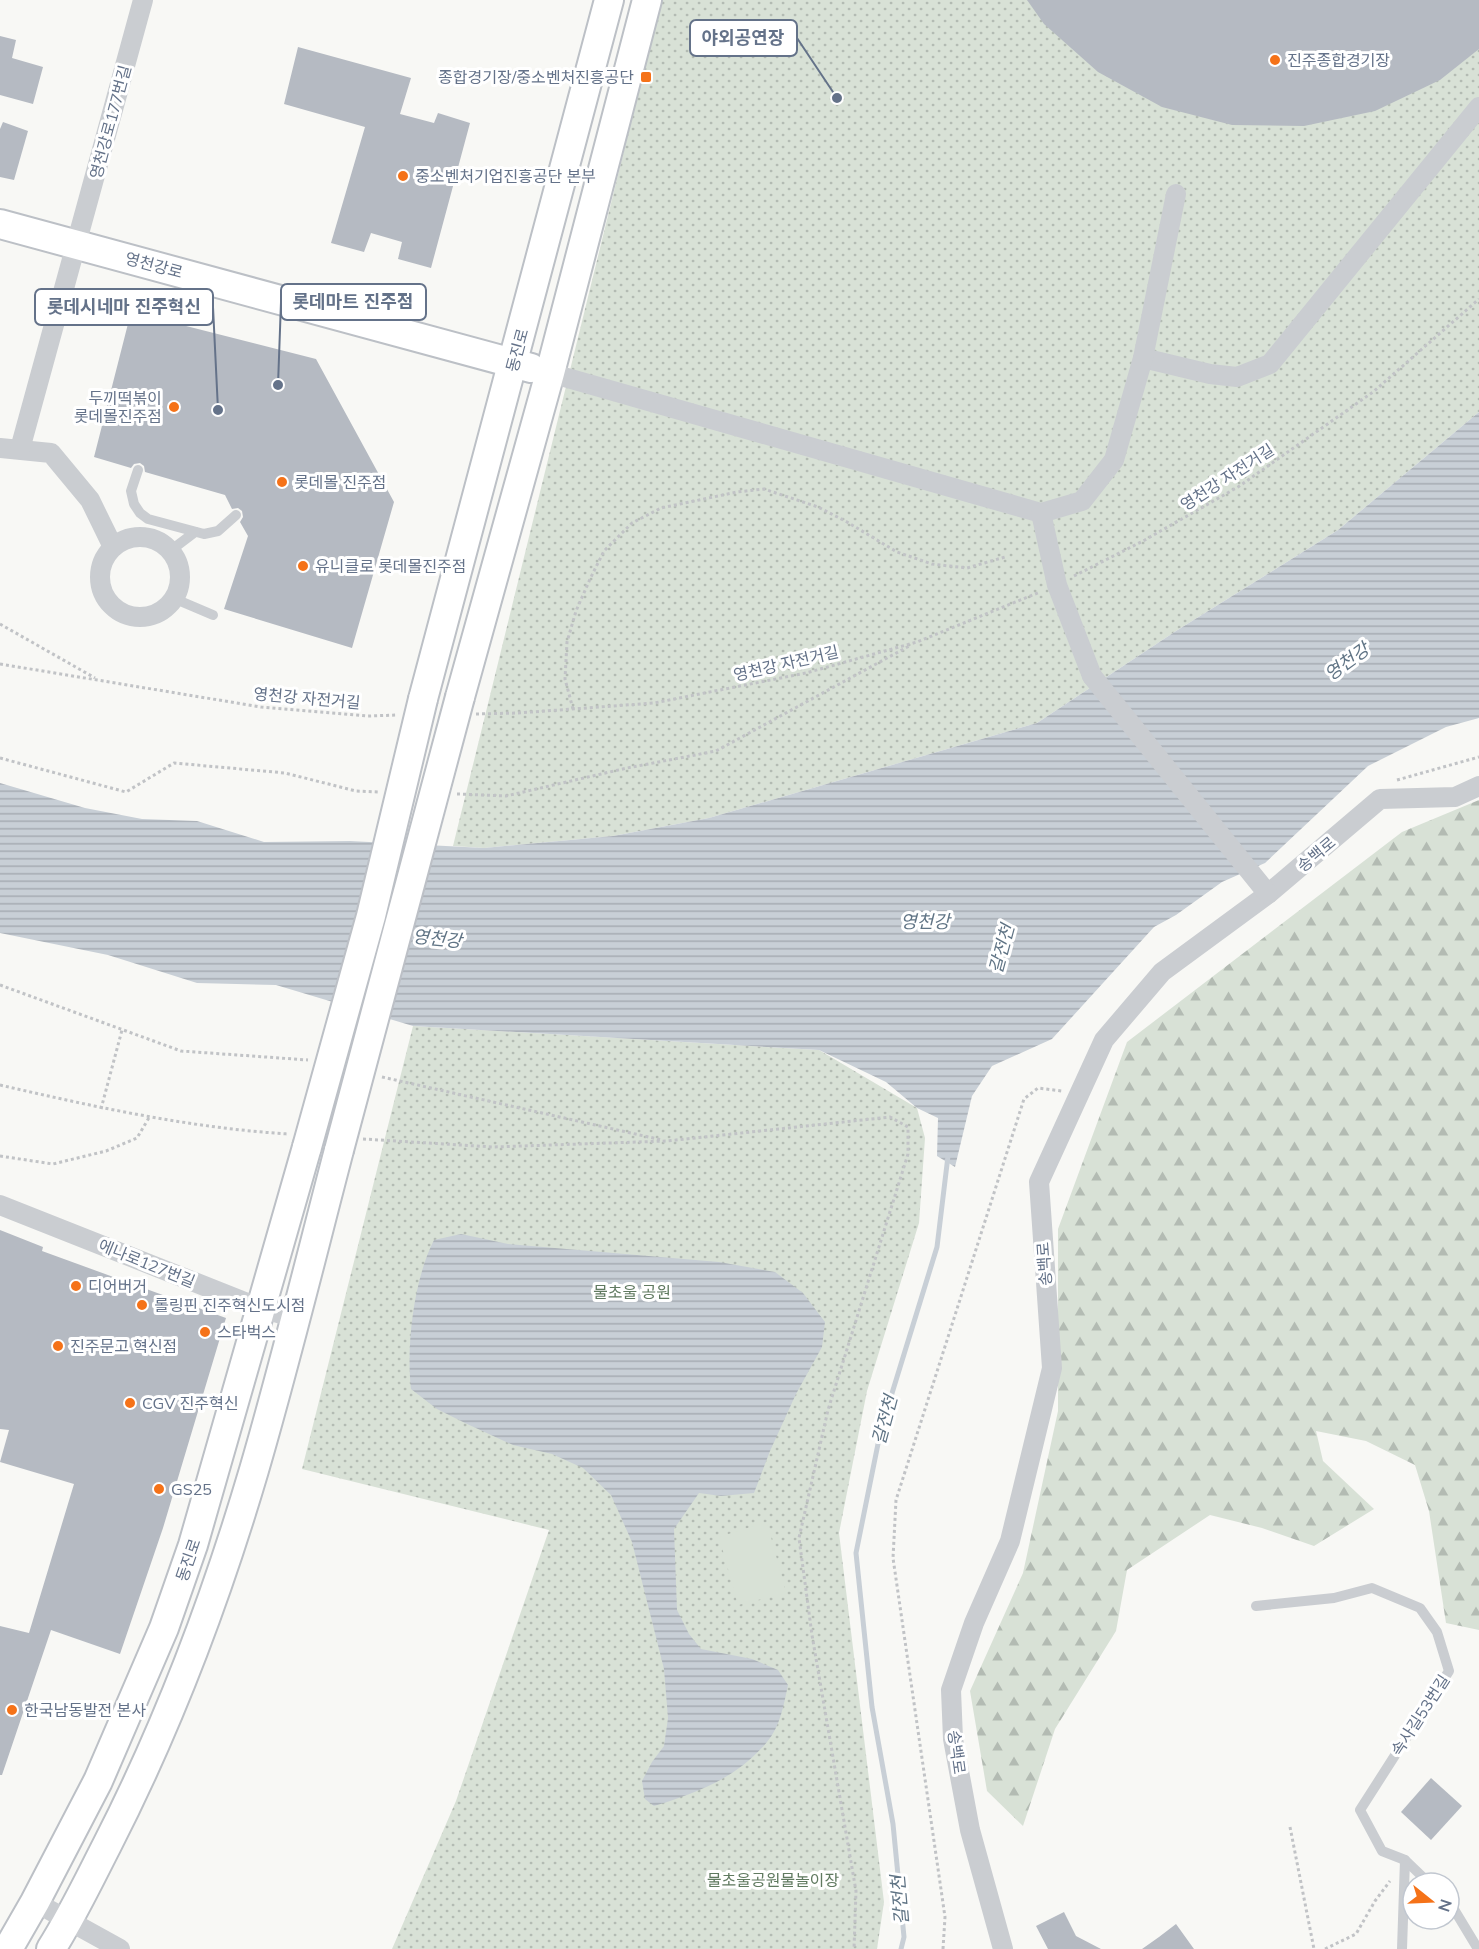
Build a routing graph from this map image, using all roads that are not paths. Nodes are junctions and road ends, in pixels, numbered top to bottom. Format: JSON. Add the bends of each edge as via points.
{"nodes":[{"id":1,"x":143,"y":0,"type":"edge"},
{"id":2,"x":609,"y":0,"type":"edge"},
{"id":3,"x":647,"y":0,"type":"edge"},
{"id":4,"x":1479,"y":107,"type":"edge"},
{"id":5,"x":1176,"y":194,"type":"dead end"},
{"id":6,"x":0,"y":224,"type":"edge"},
{"id":7,"x":76,"y":244,"type":"junction"},
{"id":8,"x":1143,"y":358,"type":"junction"},
{"id":9,"x":513,"y":363,"type":"junction"},
{"id":10,"x":550,"y":373,"type":"junction"},
{"id":11,"x":0,"y":448,"type":"edge"},
{"id":12,"x":20,"y":449,"type":"junction"},
{"id":13,"x":138,"y":470,"type":"dead end"},
{"id":14,"x":1041,"y":513,"type":"junction"},
{"id":15,"x":236,"y":515,"type":"dead end"},
{"id":16,"x":195,"y":531,"type":"junction"},
{"id":17,"x":113,"y":547,"type":"junction"},
{"id":18,"x":170,"y":551,"type":"junction"},
{"id":19,"x":173,"y":598,"type":"junction"},
{"id":20,"x":213,"y":615,"type":"dead end"},
{"id":21,"x":1479,"y":786,"type":"edge"},
{"id":22,"x":1268,"y":894,"type":"junction"},
{"id":23,"x":0,"y":1205,"type":"edge"},
{"id":24,"x":260,"y":1308,"type":"junction"},
{"id":25,"x":295,"y":1318,"type":"junction"},
{"id":26,"x":1257,"y":1606,"type":"dead end"},
{"id":27,"x":1405,"y":1860,"type":"junction"},
{"id":28,"x":1416,"y":1871,"type":"edge"},
{"id":29,"x":35,"y":1902,"type":"junction"},
{"id":30,"x":69,"y":1920,"type":"junction"},
{"id":31,"x":1461,"y":1921,"type":"edge"},
{"id":32,"x":1006,"y":1946,"type":"edge"},
{"id":33,"x":8,"y":1949,"type":"edge"},
{"id":34,"x":51,"y":1949,"type":"edge"},
{"id":35,"x":120,"y":1949,"type":"edge"},
{"id":36,"x":1402,"y":1949,"type":"edge"},
{"id":37,"x":1478,"y":1949,"type":"edge"}],
"edges":[{"from":1,"to":7,"type":"street","name":"영천강로177번길"},
{"from":2,"to":9,"type":"street","name":"동진로"},
{"from":3,"to":10,"type":"street"},
{"from":4,"to":8,"type":"street","via":[[1270,364],[1237,377]]},
{"from":5,"to":8,"type":"street"},
{"from":6,"to":7,"type":"street","name":"영천강로"},
{"from":7,"to":9,"type":"street","name":"영천강로"},
{"from":7,"to":12,"type":"street","name":"영천강로177번길"},
{"from":8,"to":14,"type":"street","via":[[1114,460],[1082,501]]},
{"from":9,"to":10,"type":"street","name":"영천강로"},
{"from":9,"to":24,"type":"street","name":"동진로","bridge":true,"via":[[413,707],[371,916]]},
{"from":10,"to":14,"type":"street"},
{"from":10,"to":25,"type":"street","bridge":true,"via":[[466,706]]},
{"from":11,"to":12,"type":"street"},
{"from":12,"to":17,"type":"street","via":[[51,453],[90,500]]},
{"from":13,"to":16,"type":"lane","via":[[131,491],[140,513],[148,519]]},
{"from":14,"to":22,"type":"street","bridge":true,"via":[[1057,585],[1092,676]]},
{"from":15,"to":16,"type":"lane","via":[[218,531]]},
{"from":16,"to":18,"type":"lane"},
{"from":17,"to":18,"type":"street","via":[[124,540],[149,537]]},
{"from":17,"to":19,"type":"street","via":[[104,557],[100,584],[114,608],[126,615],[153,615]]},
{"from":18,"to":19,"type":"street","via":[[180,574]]},
{"from":19,"to":20,"type":"lane"},
{"from":21,"to":22,"type":"street","name":"송백로","via":[[1455,797],[1380,800]]},
{"from":22,"to":32,"type":"street","name":"송백로","via":[[1162,972],[1104,1040],[1039,1182],[1052,1368],[1010,1541],[974,1623],[951,1690],[953,1739],[970,1830]]},
{"from":23,"to":24,"type":"street","name":"에나로127번길"},
{"from":24,"to":25,"type":"street","name":"에나로127번길"},
{"from":24,"to":29,"type":"street","name":"동진로","via":[[193,1545],[164,1628],[98,1781]]},
{"from":25,"to":30,"type":"street","via":[[254,1470],[181,1684],[138,1785]]},
{"from":26,"to":27,"type":"lane","name":"속사길53번길","via":[[1334,1598],[1372,1588],[1420,1608],[1437,1632],[1449,1671],[1360,1810],[1382,1851]]},
{"from":27,"to":28,"type":"lane","name":"속사길53번길"},
{"from":27,"to":36,"type":"lane"},
{"from":29,"to":30,"type":"street"},
{"from":29,"to":33,"type":"street","name":"동진로"},
{"from":30,"to":34,"type":"street"},
{"from":30,"to":35,"type":"street"},
{"from":31,"to":37,"type":"lane"}]}
